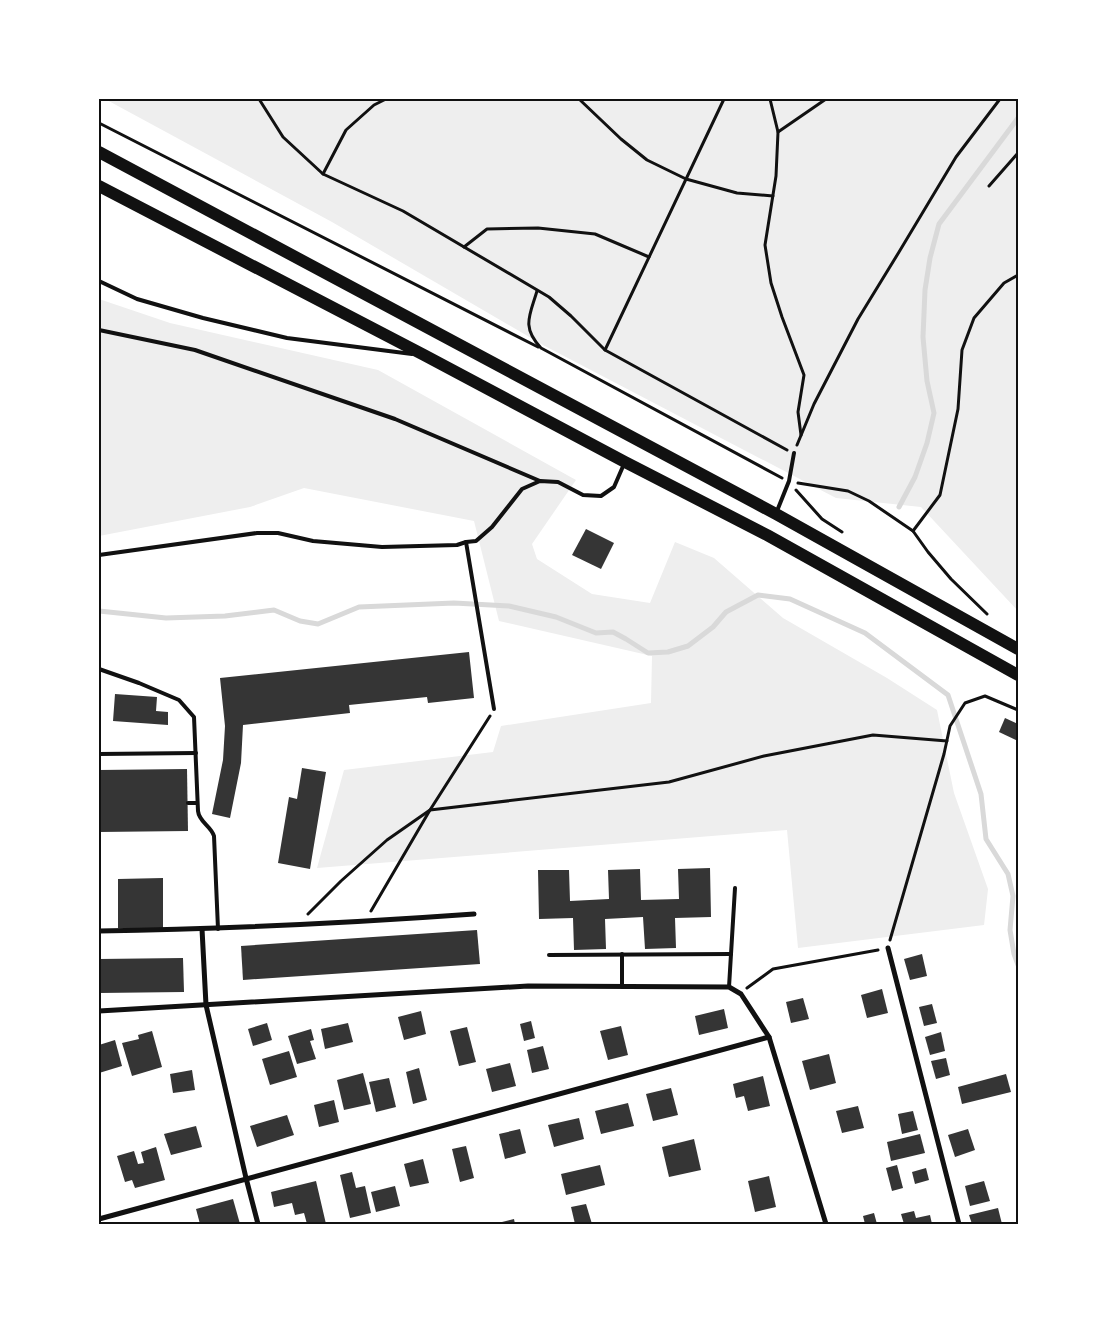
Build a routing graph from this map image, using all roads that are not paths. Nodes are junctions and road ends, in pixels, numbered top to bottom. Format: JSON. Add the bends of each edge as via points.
{"nodes":[{"id":1,"x":99,"y":152,"type":"edge"},
{"id":2,"x":99,"y":186,"type":"edge"},
{"id":3,"x":99,"y":281,"type":"edge"},
{"id":4,"x":99,"y":330,"type":"edge"},
{"id":5,"x":424,"y":355,"type":"junction"},
{"id":6,"x":794,"y":453,"type":"road end"},
{"id":7,"x":625,"y":462,"type":"junction"},
{"id":8,"x":540,"y":481,"type":"junction"},
{"id":9,"x":776,"y":514,"type":"junction"},
{"id":10,"x":466,"y":542,"type":"junction"},
{"id":11,"x":99,"y":555,"type":"edge"},
{"id":12,"x":1018,"y":649,"type":"edge"},
{"id":13,"x":99,"y":669,"type":"edge"},
{"id":14,"x":1018,"y":675,"type":"edge"},
{"id":15,"x":494,"y":709,"type":"road end"},
{"id":16,"x":196,"y":753,"type":"junction"},
{"id":17,"x":99,"y":754,"type":"edge"},
{"id":18,"x":188,"y":803,"type":"dead end"},
{"id":19,"x":198,"y":803,"type":"junction"},
{"id":20,"x":735,"y":888,"type":"dead end"},
{"id":21,"x":474,"y":914,"type":"dead end"},
{"id":22,"x":218,"y":928,"type":"junction"},
{"id":23,"x":202,"y":929,"type":"junction"},
{"id":24,"x":99,"y":932,"type":"edge"},
{"id":25,"x":888,"y":948,"type":"road end"},
{"id":26,"x":622,"y":954,"type":"junction"},
{"id":27,"x":731,"y":954,"type":"junction"},
{"id":28,"x":549,"y":955,"type":"dead end"},
{"id":29,"x":622,"y":986,"type":"junction"},
{"id":30,"x":729,"y":987,"type":"junction"},
{"id":31,"x":206,"y":1005,"type":"junction"},
{"id":32,"x":99,"y":1011,"type":"edge"},
{"id":33,"x":769,"y":1037,"type":"junction"},
{"id":34,"x":246,"y":1178,"type":"junction"},
{"id":35,"x":99,"y":1219,"type":"edge"},
{"id":36,"x":258,"y":1224,"type":"edge"},
{"id":37,"x":826,"y":1224,"type":"edge"},
{"id":38,"x":958,"y":1224,"type":"edge"}],
"edges":[{"from":1,"to":9,"type":"main road"},
{"from":2,"to":5,"type":"main road"},
{"from":3,"to":5,"type":"lane","via":[[137,299],[203,318],[278,335]]},
{"from":4,"to":8,"type":"lane","via":[[195,350],[395,419]]},
{"from":5,"to":7,"type":"main road"},
{"from":6,"to":9,"type":"lane"},
{"from":7,"to":8,"type":"lane","via":[[614,487],[601,496],[583,495],[558,482]]},
{"from":7,"to":14,"type":"main road","via":[[767,535]]},
{"from":8,"to":10,"type":"lane","via":[[522,489],[492,527],[476,541]]},
{"from":9,"to":12,"type":"main road"},
{"from":10,"to":11,"type":"lane","via":[[382,547],[257,533]]},
{"from":10,"to":15,"type":"lane"},
{"from":13,"to":16,"type":"lane","via":[[179,700],[194,717]]},
{"from":16,"to":17,"type":"lane"},
{"from":16,"to":19,"type":"lane"},
{"from":18,"to":19,"type":"lane"},
{"from":19,"to":22,"type":"lane","via":[[198,816],[214,836]]},
{"from":20,"to":27,"type":"lane"},
{"from":21,"to":22,"type":"street"},
{"from":22,"to":23,"type":"street"},
{"from":23,"to":24,"type":"street"},
{"from":23,"to":31,"type":"street"},
{"from":25,"to":38,"type":"street"},
{"from":26,"to":27,"type":"lane"},
{"from":26,"to":28,"type":"lane"},
{"from":26,"to":29,"type":"lane"},
{"from":27,"to":30,"type":"lane"},
{"from":29,"to":30,"type":"street"},
{"from":29,"to":31,"type":"street","via":[[528,986]]},
{"from":30,"to":33,"type":"street","via":[[740,994]]},
{"from":31,"to":32,"type":"street"},
{"from":31,"to":34,"type":"street"},
{"from":33,"to":34,"type":"street"},
{"from":33,"to":37,"type":"street"},
{"from":34,"to":35,"type":"street"},
{"from":34,"to":36,"type":"street"}]}
